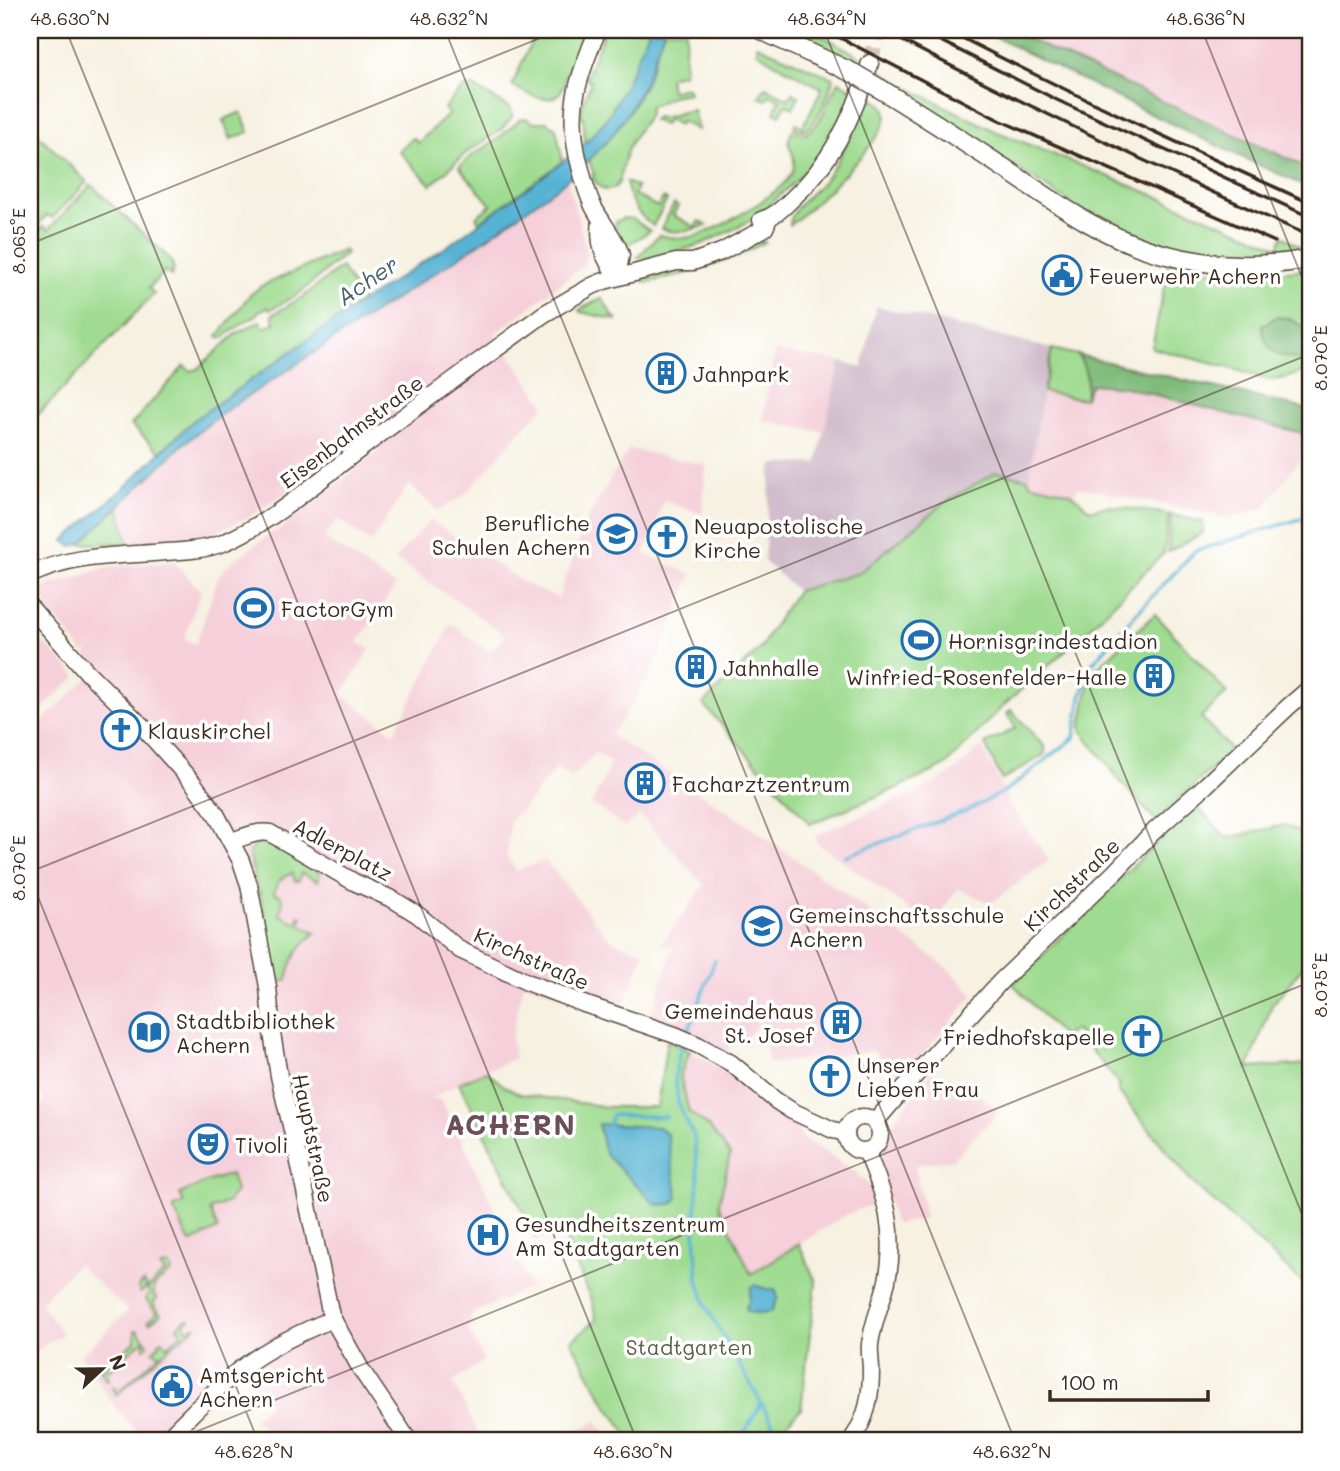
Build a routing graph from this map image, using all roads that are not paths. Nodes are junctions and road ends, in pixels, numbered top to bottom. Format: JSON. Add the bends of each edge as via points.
{"nodes":[{"id":1,"x":598,"y":30,"type":"edge"},
{"id":2,"x":761,"y":30,"type":"edge"},
{"id":3,"x":870,"y":63,"type":"tunnel mouth"},
{"id":4,"x":1310,"y":259,"type":"edge"},
{"id":5,"x":617,"y":276,"type":"junction"},
{"id":6,"x":30,"y":575,"type":"edge"},
{"id":7,"x":30,"y":607,"type":"edge"},
{"id":8,"x":1310,"y":688,"type":"edge"},
{"id":9,"x":232,"y":842,"type":"junction"},
{"id":10,"x":429,"y":924,"type":"joint"},
{"id":11,"x":875,"y":1122,"type":"junction"},
{"id":12,"x":846,"y":1133,"type":"junction"},
{"id":13,"x":866,"y":1151,"type":"junction"},
{"id":14,"x":332,"y":1319,"type":"junction"},
{"id":15,"x":164,"y":1441,"type":"edge"},
{"id":16,"x":409,"y":1441,"type":"edge"},
{"id":17,"x":851,"y":1441,"type":"edge"}],
"edges":[{"from":1,"to":5,"type":"street","via":[[579,77],[573,128],[592,204],[621,256]]},
{"from":2,"to":4,"type":"main road","bridge":true,"via":[[855,74],[1046,197],[1138,246],[1208,262],[1250,265]]},
{"from":3,"to":5,"type":"street","name":"Eisenbahnstraße","via":[[855,108],[824,164],[769,218],[676,262]]},
{"from":5,"to":6,"type":"street","name":"Eisenbahnstraße","via":[[544,314],[286,506],[244,532],[205,548],[83,558]]},
{"from":7,"to":9,"type":"street","name":"Hauptstraße","via":[[194,784]]},
{"from":8,"to":11,"type":"street","name":"Kirchstraße","via":[[1001,981]]},
{"from":9,"to":10,"type":"street","name":"Adlerplatz","via":[[270,833]]},
{"from":9,"to":14,"type":"street","name":"Hauptstraße","via":[[249,884],[279,1076]]},
{"from":10,"to":12,"type":"street","name":"Kirchstraße","via":[[460,950],[528,983],[694,1044],[731,1063],[792,1111]]},
{"from":11,"to":12,"type":"street","via":[[855,1119]]},
{"from":11,"to":13,"type":"street","via":[[879,1139]]},
{"from":12,"to":13,"type":"street","via":[[853,1148]]},
{"from":13,"to":17,"type":"street","via":[[888,1211],[890,1260],[869,1346],[870,1398]]},
{"from":14,"to":15,"type":"street","via":[[277,1345],[235,1373]]},
{"from":14,"to":16,"type":"street","name":"Hauptstraße"}]}
